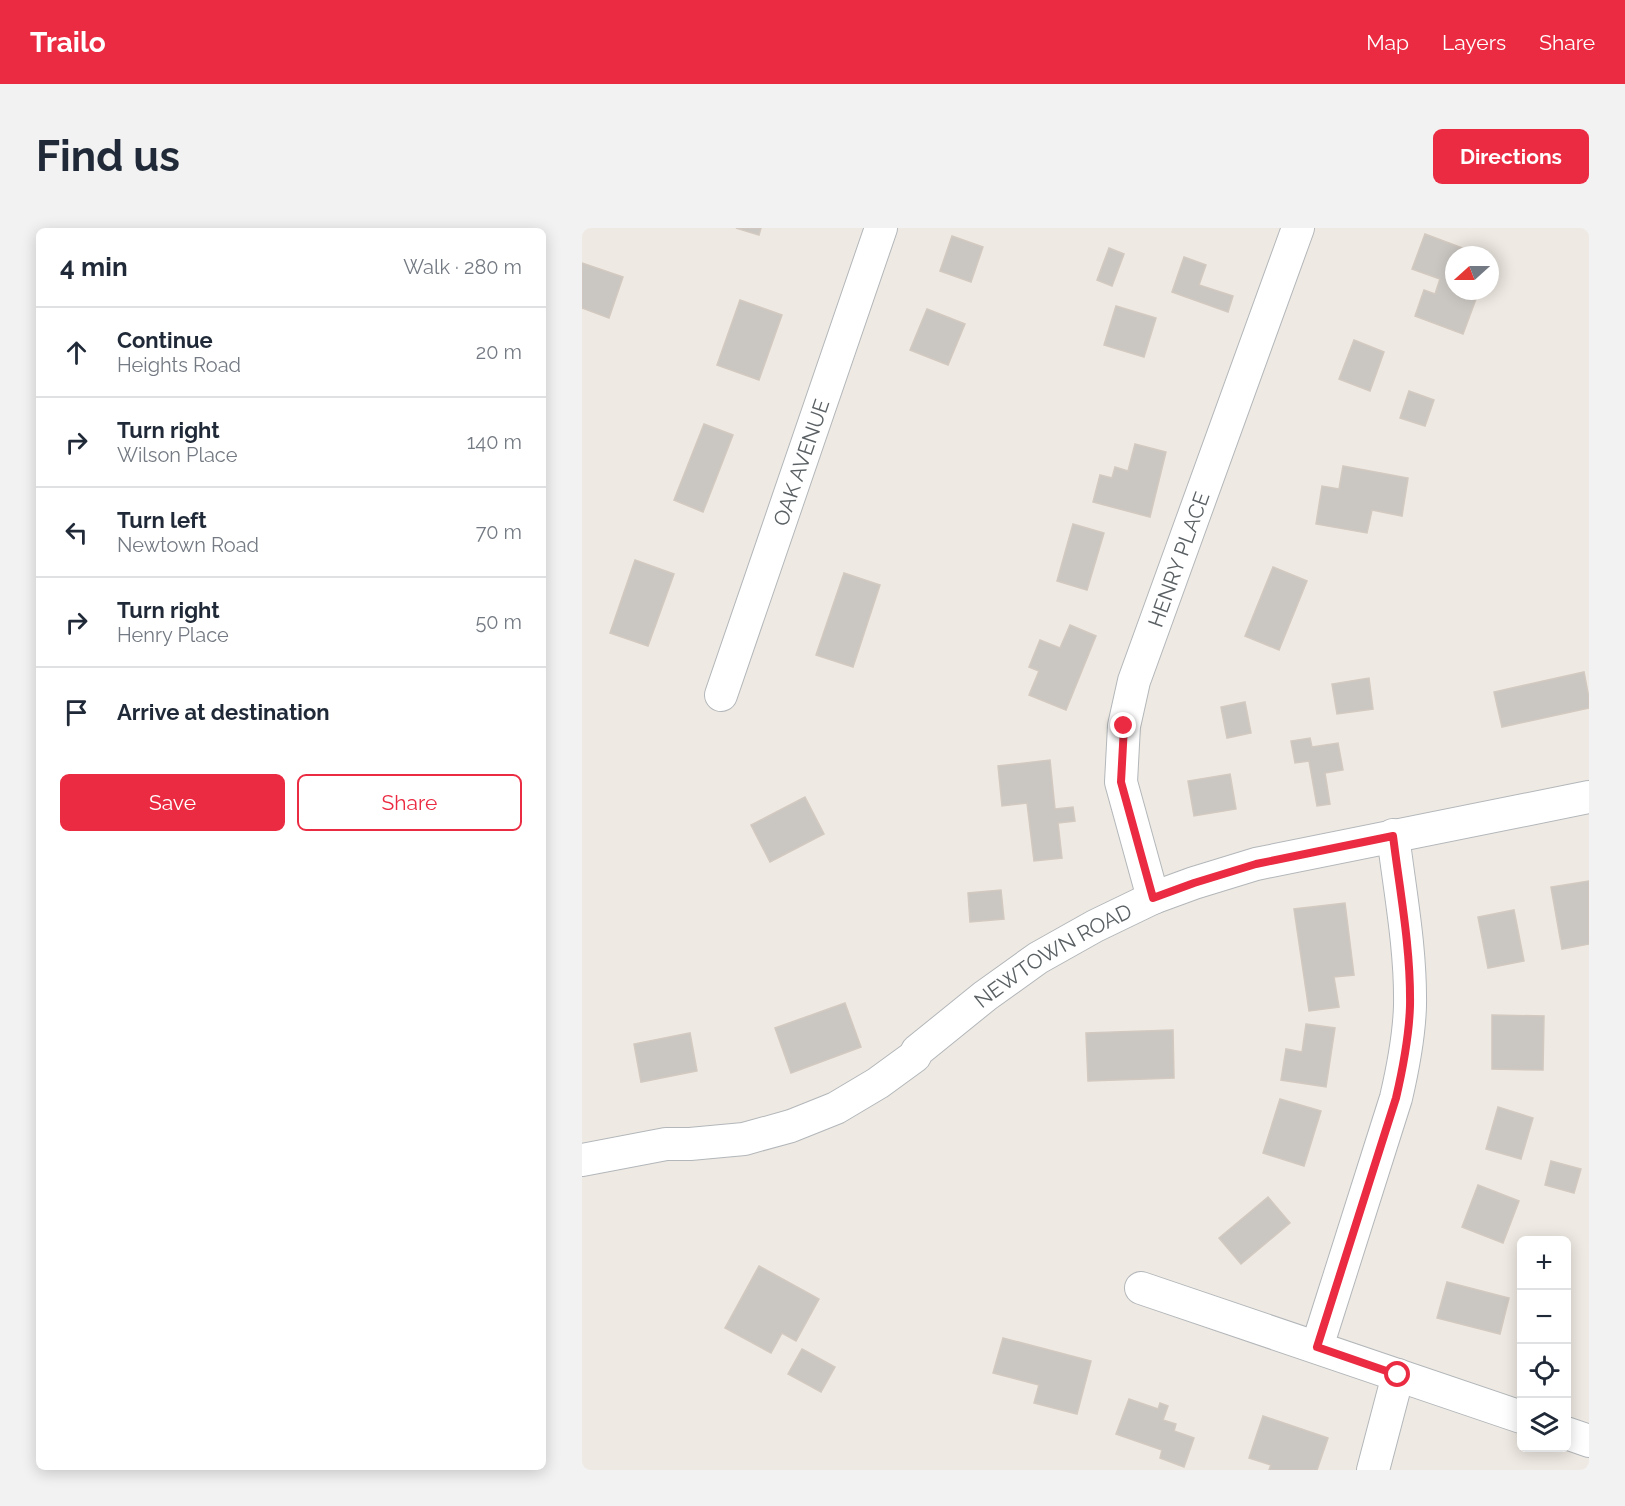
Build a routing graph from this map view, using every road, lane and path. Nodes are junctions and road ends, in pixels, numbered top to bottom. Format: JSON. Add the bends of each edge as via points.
{"nodes":[{"id":1,"x":881,"y":228,"type":"edge"},
{"id":2,"x":1298,"y":228,"type":"edge"},
{"id":3,"x":721,"y":695,"type":"dead end"},
{"id":4,"x":1589,"y":797,"type":"edge"},
{"id":5,"x":1393,"y":836,"type":"junction"},
{"id":6,"x":1153,"y":898,"type":"junction"},
{"id":7,"x":582,"y":1160,"type":"edge"},
{"id":8,"x":1141,"y":1288,"type":"dead end"},
{"id":9,"x":1317,"y":1347,"type":"junction"},
{"id":10,"x":1398,"y":1375,"type":"junction"},
{"id":11,"x":1517,"y":1416,"type":"edge"},
{"id":12,"x":1571,"y":1435,"type":"edge"},
{"id":13,"x":1589,"y":1441,"type":"edge"},
{"id":14,"x":1373,"y":1470,"type":"edge"}],
"edges":[{"from":1,"to":3,"type":"street","name":"OAK AVENUE"},
{"from":2,"to":6,"type":"street","name":"HENRY PLACE","via":[[1134,681],[1124,726],[1121,782]]},
{"from":4,"to":5,"type":"street","name":"NEWTOWN ROAD"},
{"from":5,"to":6,"type":"street","name":"NEWTOWN ROAD","via":[[1256,864]]},
{"from":5,"to":9,"type":"street","via":[[1409,962],[1410,1008],[1404,1061],[1396,1098]]},
{"from":6,"to":7,"type":"street","name":"NEWTOWN ROAD","via":[[1038,958],[985,996],[915,1056],[836,1108],[744,1139],[666,1144]]},
{"from":8,"to":9,"type":"street"},
{"from":9,"to":10,"type":"street"},
{"from":10,"to":11,"type":"street"},
{"from":10,"to":14,"type":"street"},
{"from":12,"to":13,"type":"street"}]}
